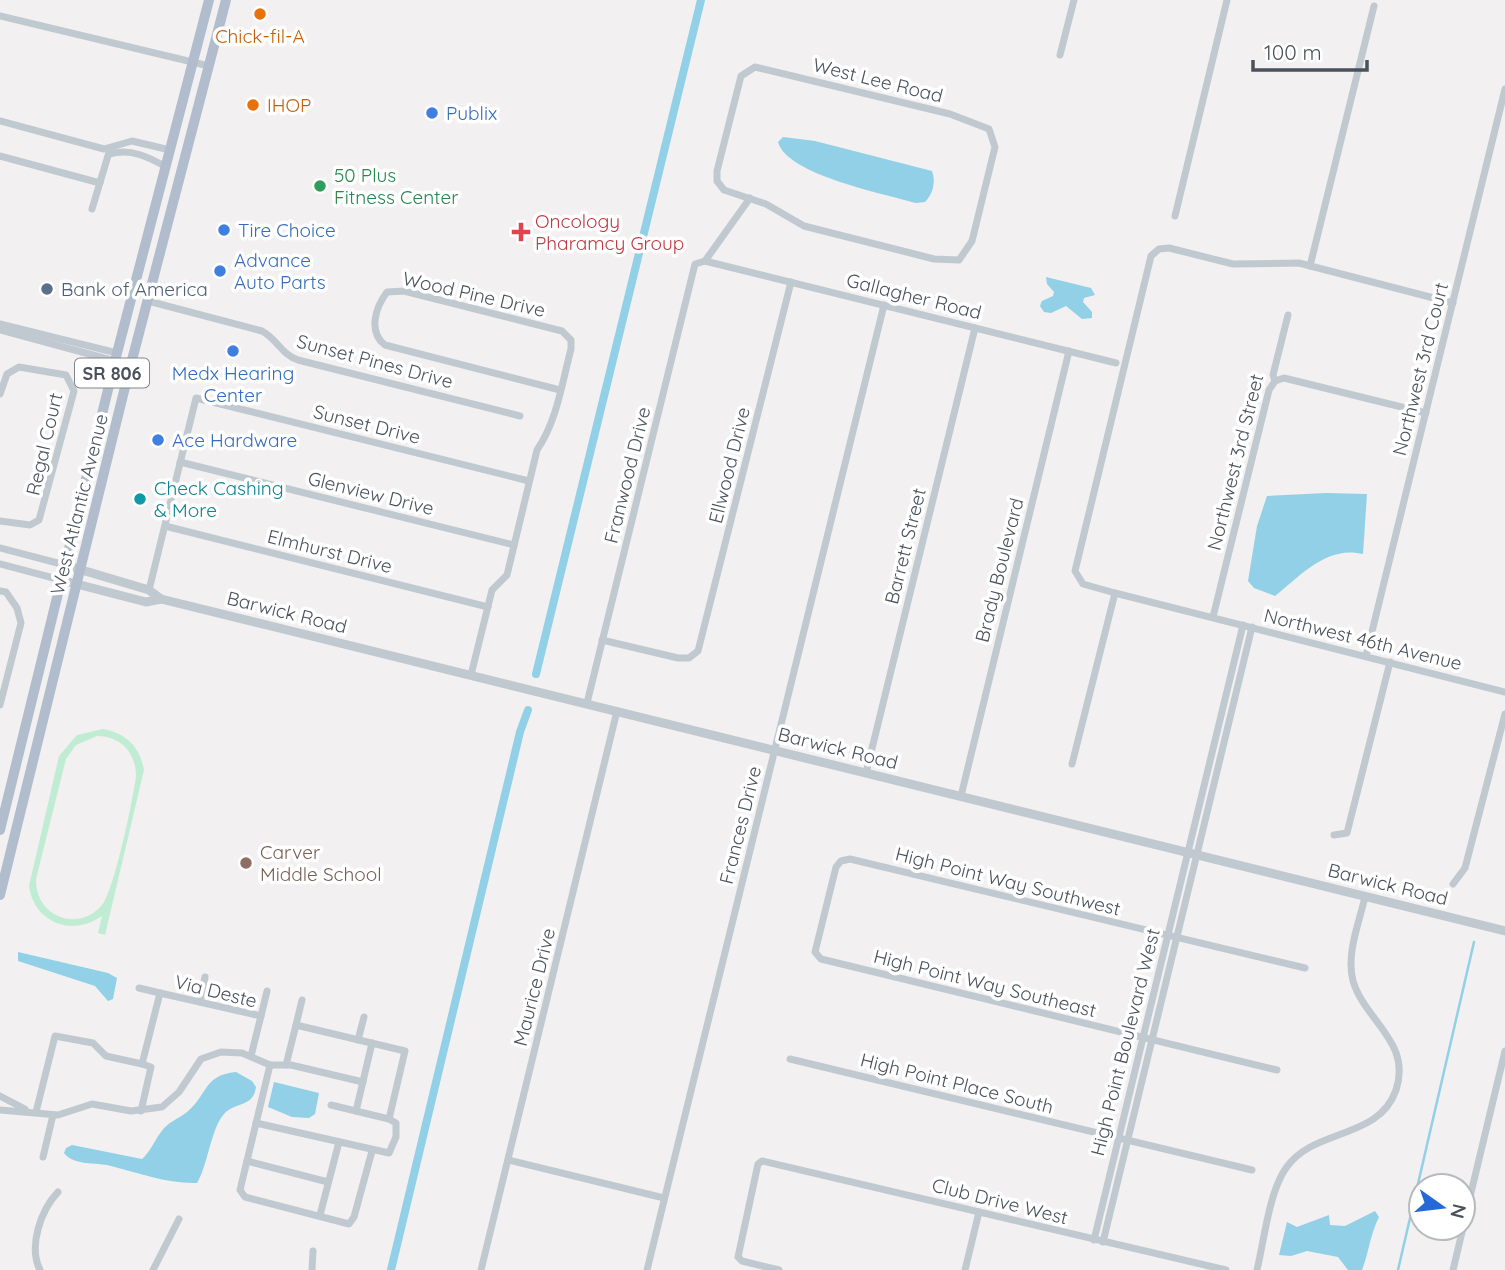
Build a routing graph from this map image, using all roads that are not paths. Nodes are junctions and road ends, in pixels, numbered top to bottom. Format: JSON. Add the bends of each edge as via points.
{"nodes":[{"id":1,"x":209,"y":0,"type":"edge"},
{"id":2,"x":226,"y":0,"type":"edge"},
{"id":3,"x":1074,"y":0,"type":"edge"},
{"id":4,"x":1227,"y":0,"type":"edge"},
{"id":5,"x":1374,"y":6,"type":"dead end"},
{"id":6,"x":0,"y":16,"type":"edge"},
{"id":7,"x":1060,"y":55,"type":"dead end"},
{"id":8,"x":193,"y":62,"type":"junction"},
{"id":9,"x":209,"y":66,"type":"junction"},
{"id":10,"x":1505,"y":89,"type":"edge"},
{"id":11,"x":0,"y":121,"type":"edge"},
{"id":12,"x":170,"y":150,"type":"junction"},
{"id":13,"x":110,"y":151,"type":"junction"},
{"id":14,"x":0,"y":156,"type":"edge"},
{"id":15,"x":166,"y":167,"type":"junction"},
{"id":16,"x":100,"y":183,"type":"junction"},
{"id":17,"x":750,"y":198,"type":"junction"},
{"id":18,"x":92,"y":209,"type":"dead end"},
{"id":19,"x":1175,"y":216,"type":"dead end"},
{"id":20,"x":705,"y":261,"type":"junction"},
{"id":21,"x":140,"y":265,"type":"junction"},
{"id":22,"x":1310,"y":266,"type":"junction"},
{"id":23,"x":791,"y":282,"type":"junction"},
{"id":24,"x":134,"y":289,"type":"junction"},
{"id":25,"x":148,"y":301,"type":"junction"},
{"id":26,"x":1453,"y":303,"type":"junction"},
{"id":27,"x":884,"y":305,"type":"junction"},
{"id":28,"x":1288,"y":315,"type":"dead end"},
{"id":29,"x":142,"y":321,"type":"junction"},
{"id":30,"x":0,"y":324,"type":"edge"},
{"id":31,"x":975,"y":328,"type":"junction"},
{"id":32,"x":0,"y":330,"type":"edge"},
{"id":33,"x":1069,"y":351,"type":"junction"},
{"id":34,"x":116,"y":357,"type":"junction"},
{"id":35,"x":1116,"y":363,"type":"dead end"},
{"id":36,"x":1275,"y":381,"type":"junction"},
{"id":37,"x":560,"y":390,"type":"junction"},
{"id":38,"x":0,"y":394,"type":"edge"},
{"id":39,"x":1426,"y":413,"type":"junction"},
{"id":40,"x":520,"y":416,"type":"dead end"},
{"id":41,"x":180,"y":462,"type":"junction"},
{"id":42,"x":530,"y":481,"type":"junction"},
{"id":43,"x":0,"y":521,"type":"edge"},
{"id":44,"x":164,"y":526,"type":"junction"},
{"id":45,"x":514,"y":545,"type":"junction"},
{"id":46,"x":0,"y":548,"type":"edge"},
{"id":47,"x":0,"y":564,"type":"edge"},
{"id":48,"x":65,"y":565,"type":"junction"},
{"id":49,"x":80,"y":571,"type":"junction"},
{"id":50,"x":61,"y":580,"type":"junction"},
{"id":51,"x":77,"y":584,"type":"junction"},
{"id":52,"x":149,"y":590,"type":"junction"},
{"id":53,"x":0,"y":591,"type":"edge"},
{"id":54,"x":1115,"y":593,"type":"junction"},
{"id":55,"x":161,"y":599,"type":"junction"},
{"id":56,"x":488,"y":607,"type":"junction"},
{"id":57,"x":1213,"y":617,"type":"junction"},
{"id":58,"x":1243,"y":625,"type":"junction"},
{"id":59,"x":1252,"y":627,"type":"junction"},
{"id":60,"x":602,"y":640,"type":"junction"},
{"id":61,"x":1366,"y":656,"type":"junction"},
{"id":62,"x":1390,"y":662,"type":"junction"},
{"id":63,"x":471,"y":675,"type":"junction"},
{"id":64,"x":1505,"y":692,"type":"edge"},
{"id":65,"x":587,"y":703,"type":"junction"},
{"id":66,"x":0,"y":705,"type":"edge"},
{"id":67,"x":617,"y":711,"type":"junction"},
{"id":68,"x":1505,"y":714,"type":"edge"},
{"id":69,"x":774,"y":750,"type":"junction"},
{"id":70,"x":1072,"y":764,"type":"dead end"},
{"id":71,"x":866,"y":773,"type":"junction"},
{"id":72,"x":961,"y":796,"type":"junction"},
{"id":73,"x":0,"y":830,"type":"edge"},
{"id":74,"x":1334,"y":835,"type":"dead end"},
{"id":75,"x":1191,"y":854,"type":"junction"},
{"id":76,"x":1453,"y":884,"type":"dead end"},
{"id":77,"x":0,"y":895,"type":"edge"},
{"id":78,"x":1365,"y":897,"type":"junction"},
{"id":79,"x":1505,"y":931,"type":"edge"},
{"id":80,"x":1167,"y":935,"type":"junction"},
{"id":81,"x":1176,"y":937,"type":"junction"},
{"id":82,"x":821,"y":959,"type":"joint"},
{"id":83,"x":1305,"y":968,"type":"dead end"},
{"id":84,"x":205,"y":977,"type":"dead end"},
{"id":85,"x":139,"y":988,"type":"dead end"},
{"id":86,"x":267,"y":991,"type":"dead end"},
{"id":87,"x":160,"y":993,"type":"junction"},
{"id":88,"x":302,"y":1000,"type":"dead end"},
{"id":89,"x":200,"y":1002,"type":"junction"},
{"id":90,"x":261,"y":1016,"type":"junction"},
{"id":91,"x":364,"y":1017,"type":"dead end"},
{"id":92,"x":296,"y":1025,"type":"junction"},
{"id":93,"x":1142,"y":1037,"type":"junction"},
{"id":94,"x":358,"y":1040,"type":"junction"},
{"id":95,"x":1152,"y":1040,"type":"junction"},
{"id":96,"x":372,"y":1043,"type":"junction"},
{"id":97,"x":1505,"y":1051,"type":"edge"},
{"id":98,"x":251,"y":1056,"type":"junction"},
{"id":99,"x":790,"y":1059,"type":"dead end"},
{"id":100,"x":142,"y":1065,"type":"junction"},
{"id":101,"x":270,"y":1065,"type":"junction"},
{"id":102,"x":286,"y":1065,"type":"junction"},
{"id":103,"x":1277,"y":1070,"type":"dead end"},
{"id":104,"x":363,"y":1082,"type":"junction"},
{"id":105,"x":0,"y":1096,"type":"edge"},
{"id":106,"x":331,"y":1105,"type":"dead end"},
{"id":107,"x":0,"y":1110,"type":"edge"},
{"id":108,"x":32,"y":1111,"type":"junction"},
{"id":109,"x":141,"y":1111,"type":"junction"},
{"id":110,"x":356,"y":1111,"type":"junction"},
{"id":111,"x":53,"y":1115,"type":"junction"},
{"id":112,"x":389,"y":1119,"type":"junction"},
{"id":113,"x":256,"y":1123,"type":"junction"},
{"id":114,"x":1118,"y":1138,"type":"junction"},
{"id":115,"x":1128,"y":1141,"type":"junction"},
{"id":116,"x":339,"y":1142,"type":"junction"},
{"id":117,"x":372,"y":1151,"type":"junction"},
{"id":118,"x":43,"y":1157,"type":"dead end"},
{"id":119,"x":508,"y":1160,"type":"junction"},
{"id":120,"x":247,"y":1161,"type":"junction"},
{"id":121,"x":1252,"y":1170,"type":"dead end"},
{"id":122,"x":1476,"y":1172,"type":"edge"},
{"id":123,"x":328,"y":1182,"type":"junction"},
{"id":124,"x":58,"y":1192,"type":"dead end"},
{"id":125,"x":664,"y":1198,"type":"junction"},
{"id":126,"x":979,"y":1212,"type":"junction"},
{"id":127,"x":320,"y":1215,"type":"junction"},
{"id":128,"x":179,"y":1219,"type":"dead end"},
{"id":129,"x":1094,"y":1240,"type":"junction"},
{"id":130,"x":1103,"y":1242,"type":"junction"},
{"id":131,"x":1459,"y":1242,"type":"edge"},
{"id":132,"x":313,"y":1251,"type":"dead end"},
{"id":133,"x":40,"y":1270,"type":"edge"},
{"id":134,"x":153,"y":1270,"type":"edge"},
{"id":135,"x":312,"y":1270,"type":"edge"},
{"id":136,"x":481,"y":1270,"type":"edge"},
{"id":137,"x":647,"y":1270,"type":"edge"},
{"id":138,"x":779,"y":1270,"type":"edge"},
{"id":139,"x":965,"y":1270,"type":"edge"},
{"id":140,"x":1226,"y":1270,"type":"edge"},
{"id":141,"x":1257,"y":1270,"type":"edge"},
{"id":142,"x":1452,"y":1270,"type":"edge"}],
"edges":[{"from":1,"to":8,"type":"main road","name":"West Atlantic Avenue","number":"SR 806"},
{"from":2,"to":9,"type":"main road","name":"West Atlantic Avenue","number":"SR 806"},
{"from":3,"to":7,"type":"street"},
{"from":4,"to":19,"type":"street"},
{"from":5,"to":22,"type":"street"},
{"from":6,"to":8,"type":"street"},
{"from":8,"to":9,"type":"street"},
{"from":8,"to":12,"type":"main road","name":"West Atlantic Avenue","number":"SR 806"},
{"from":9,"to":25,"type":"main road","name":"West Atlantic Avenue","number":"SR 806"},
{"from":10,"to":26,"type":"street","name":"Northwest 3rd Court"},
{"from":11,"to":13,"type":"street"},
{"from":12,"to":13,"type":"street","via":[[132,141]]},
{"from":12,"to":15,"type":"main road","name":"West Atlantic Avenue","number":"SR 806"},
{"from":13,"to":15,"type":"street","via":[[139,155]]},
{"from":13,"to":16,"type":"street"},
{"from":14,"to":16,"type":"street"},
{"from":15,"to":21,"type":"main road","name":"West Atlantic Avenue","number":"SR 806"},
{"from":16,"to":18,"type":"street"},
{"from":17,"to":17,"type":"street","name":"West Lee Road","via":[[724,190],[716,176],[741,76],[755,67],[981,124],[991,132],[995,147],[972,241],[962,257],[950,260],[819,230]]},
{"from":17,"to":20,"type":"street"},
{"from":20,"to":23,"type":"street","name":"Gallagher Road"},
{"from":20,"to":60,"type":"street","name":"Franwood Drive","via":[[695,264]]},
{"from":21,"to":24,"type":"main road","name":"West Atlantic Avenue","number":"SR 806"},
{"from":21,"to":25,"type":"main road"},
{"from":22,"to":26,"type":"street"},
{"from":22,"to":54,"type":"street","name":"Northwest 46th Avenue","via":[[1293,262],[1233,264],[1169,248],[1152,256],[1075,566],[1083,584]]},
{"from":23,"to":27,"type":"street","name":"Gallagher Road"},
{"from":23,"to":60,"type":"street","name":"Ellwood Drive","via":[[701,645],[694,655],[678,659]]},
{"from":24,"to":29,"type":"main road"},
{"from":24,"to":34,"type":"main road","name":"West Atlantic Avenue","number":"SR 806"},
{"from":25,"to":29,"type":"main road","name":"West Atlantic Avenue","number":"SR 806"},
{"from":25,"to":40,"type":"street","name":"Sunset Pines Drive","via":[[261,331],[298,360]]},
{"from":26,"to":39,"type":"street","name":"Northwest 3rd Court"},
{"from":27,"to":31,"type":"street","name":"Gallagher Road"},
{"from":27,"to":69,"type":"street","name":"Frances Drive"},
{"from":28,"to":36,"type":"street","name":"Northwest 3rd Street"},
{"from":29,"to":49,"type":"main road","name":"West Atlantic Avenue","number":"SR 806"},
{"from":30,"to":34,"type":"street"},
{"from":31,"to":33,"type":"street","name":"Gallagher Road"},
{"from":31,"to":71,"type":"street","name":"Barrett Street"},
{"from":32,"to":34,"type":"street"},
{"from":33,"to":35,"type":"street","name":"Gallagher Road"},
{"from":33,"to":72,"type":"street","name":"Brady Boulevard"},
{"from":34,"to":48,"type":"main road","name":"West Atlantic Avenue","number":"SR 806"},
{"from":36,"to":39,"type":"street","via":[[1284,378]]},
{"from":36,"to":57,"type":"street","name":"Northwest 3rd Street","via":[[1269,390]]},
{"from":37,"to":37,"type":"street","name":"Wood Pine Drive","via":[[571,349],[571,340],[562,331],[404,291],[387,292],[380,302],[374,328],[385,345]]},
{"from":37,"to":42,"type":"street","name":"Wood Pine Drive"},
{"from":38,"to":43,"type":"street","name":"Regal Court","via":[[7,374],[19,367],[66,375],[74,391],[39,520],[30,525]]},
{"from":39,"to":61,"type":"street","name":"Northwest 3rd Court"},
{"from":41,"to":42,"type":"street","name":"Sunset Drive","via":[[196,398]]},
{"from":41,"to":44,"type":"street"},
{"from":41,"to":45,"type":"street","name":"Glenview Drive"},
{"from":42,"to":45,"type":"street","name":"Wood Pine Drive"},
{"from":44,"to":52,"type":"street"},
{"from":44,"to":56,"type":"street","name":"Elmhurst Drive"},
{"from":45,"to":56,"type":"street","name":"Wood Pine Drive","via":[[507,575],[495,584]]},
{"from":46,"to":48,"type":"street"},
{"from":47,"to":50,"type":"street"},
{"from":48,"to":49,"type":"street","name":"Barwick Road"},
{"from":48,"to":50,"type":"main road","name":"West Atlantic Avenue","number":"SR 806"},
{"from":49,"to":51,"type":"main road","name":"West Atlantic Avenue","number":"SR 806"},
{"from":49,"to":52,"type":"street","name":"Barwick Road"},
{"from":50,"to":51,"type":"street","name":"Barwick Road"},
{"from":50,"to":73,"type":"main road","name":"West Atlantic Avenue","number":"SR 806"},
{"from":51,"to":55,"type":"street","name":"Barwick Road","via":[[146,602]]},
{"from":51,"to":77,"type":"main road","name":"West Atlantic Avenue","number":"SR 806"},
{"from":52,"to":55,"type":"street","name":"Barwick Road"},
{"from":53,"to":66,"type":"street","via":[[6,592],[17,608],[20,623]]},
{"from":54,"to":57,"type":"street","name":"Northwest 46th Avenue"},
{"from":54,"to":70,"type":"street"},
{"from":55,"to":63,"type":"street","name":"Barwick Road"},
{"from":56,"to":63,"type":"street","name":"Wood Pine Drive"},
{"from":57,"to":58,"type":"street","name":"Northwest 46th Avenue"},
{"from":58,"to":59,"type":"street","name":"Northwest 46th Avenue"},
{"from":58,"to":75,"type":"street"},
{"from":59,"to":61,"type":"street","name":"Northwest 46th Avenue"},
{"from":59,"to":75,"type":"street"},
{"from":60,"to":65,"type":"street","name":"Franwood Drive"},
{"from":61,"to":62,"type":"street","name":"Northwest 46th Avenue"},
{"from":62,"to":64,"type":"street","name":"Northwest 46th Avenue"},
{"from":62,"to":74,"type":"street","via":[[1347,834]]},
{"from":63,"to":65,"type":"street","name":"Barwick Road"},
{"from":65,"to":67,"type":"street","name":"Barwick Road"},
{"from":67,"to":69,"type":"street","name":"Barwick Road"},
{"from":67,"to":119,"type":"street","name":"Maurice Drive"},
{"from":68,"to":76,"type":"street","via":[[1465,868]]},
{"from":69,"to":71,"type":"street","name":"Barwick Road"},
{"from":69,"to":125,"type":"street","name":"Frances Drive"},
{"from":71,"to":72,"type":"street","name":"Barwick Road"},
{"from":72,"to":75,"type":"street","name":"Barwick Road"},
{"from":75,"to":78,"type":"street","name":"Barwick Road"},
{"from":75,"to":80,"type":"street","name":"High Point Boulevard West"},
{"from":75,"to":81,"type":"street","name":"High Point Boulevard West"},
{"from":78,"to":79,"type":"street","name":"Barwick Road"},
{"from":78,"to":141,"type":"street","via":[[1351,970],[1357,990],[1396,1051],[1399,1072],[1395,1092],[1374,1119],[1310,1147],[1286,1168]]},
{"from":80,"to":81,"type":"street","name":"High Point Way Southwest"},
{"from":80,"to":82,"type":"street","name":"High Point Way Southwest","via":[[850,859],[836,867],[815,951]]},
{"from":80,"to":93,"type":"street","name":"High Point Boulevard West"},
{"from":81,"to":83,"type":"street","name":"High Point Way Southwest"},
{"from":81,"to":95,"type":"street","name":"High Point Boulevard West"},
{"from":82,"to":93,"type":"street","name":"High Point Way Southeast"},
{"from":84,"to":89,"type":"street"},
{"from":85,"to":87,"type":"street"},
{"from":86,"to":90,"type":"street"},
{"from":87,"to":89,"type":"street","name":"Via Deste"},
{"from":87,"to":100,"type":"street","name":"Via Deste"},
{"from":88,"to":92,"type":"street"},
{"from":89,"to":90,"type":"street","name":"Via Deste"},
{"from":90,"to":98,"type":"street","name":"Via Deste"},
{"from":91,"to":94,"type":"street"},
{"from":92,"to":94,"type":"street"},
{"from":92,"to":102,"type":"street"},
{"from":93,"to":95,"type":"street","name":"High Point Way Southeast"},
{"from":93,"to":114,"type":"street","name":"High Point Boulevard West"},
{"from":94,"to":96,"type":"street"},
{"from":95,"to":103,"type":"street","name":"High Point Way Southeast"},
{"from":95,"to":115,"type":"street","name":"High Point Boulevard West"},
{"from":96,"to":104,"type":"street"},
{"from":96,"to":112,"type":"street","via":[[405,1051]]},
{"from":97,"to":122,"type":"street"},
{"from":98,"to":101,"type":"street"},
{"from":98,"to":109,"type":"street","via":[[211,1053],[192,1068],[173,1100]]},
{"from":99,"to":114,"type":"street","name":"High Point Place South"},
{"from":100,"to":108,"type":"street","via":[[106,1056],[93,1043],[55,1037]]},
{"from":100,"to":109,"type":"street","via":[[151,1067]]},
{"from":101,"to":102,"type":"street"},
{"from":101,"to":113,"type":"street"},
{"from":102,"to":104,"type":"street"},
{"from":104,"to":110,"type":"street"},
{"from":105,"to":108,"type":"street"},
{"from":106,"to":110,"type":"street"},
{"from":107,"to":108,"type":"street"},
{"from":108,"to":111,"type":"street"},
{"from":109,"to":111,"type":"street","via":[[92,1104]]},
{"from":110,"to":112,"type":"street"},
{"from":111,"to":118,"type":"street"},
{"from":112,"to":117,"type":"street","via":[[396,1123],[396,1137],[388,1153]]},
{"from":113,"to":116,"type":"street"},
{"from":113,"to":120,"type":"street"},
{"from":114,"to":115,"type":"street","name":"High Point Place South"},
{"from":114,"to":129,"type":"street","name":"High Point Boulevard West"},
{"from":115,"to":121,"type":"street","name":"High Point Place South"},
{"from":115,"to":130,"type":"street","name":"High Point Boulevard West"},
{"from":116,"to":117,"type":"street"},
{"from":116,"to":123,"type":"street"},
{"from":117,"to":127,"type":"street","via":[[349,1224]]},
{"from":119,"to":125,"type":"street"},
{"from":119,"to":136,"type":"street","name":"Maurice Drive"},
{"from":120,"to":123,"type":"street"},
{"from":120,"to":127,"type":"street","via":[[240,1190],[245,1197]]},
{"from":123,"to":127,"type":"street"},
{"from":124,"to":133,"type":"street","via":[[46,1205],[35,1247]]},
{"from":125,"to":137,"type":"street","name":"Frances Drive"},
{"from":126,"to":129,"type":"street","name":"Club Drive West"},
{"from":126,"to":138,"type":"street","name":"Club Drive West","via":[[768,1160],[758,1164],[738,1257]]},
{"from":126,"to":139,"type":"street"},
{"from":128,"to":134,"type":"street"},
{"from":129,"to":130,"type":"street","name":"Club Drive West"},
{"from":130,"to":140,"type":"street","name":"Club Drive West"},
{"from":131,"to":142,"type":"street"},
{"from":132,"to":135,"type":"street"}]}
